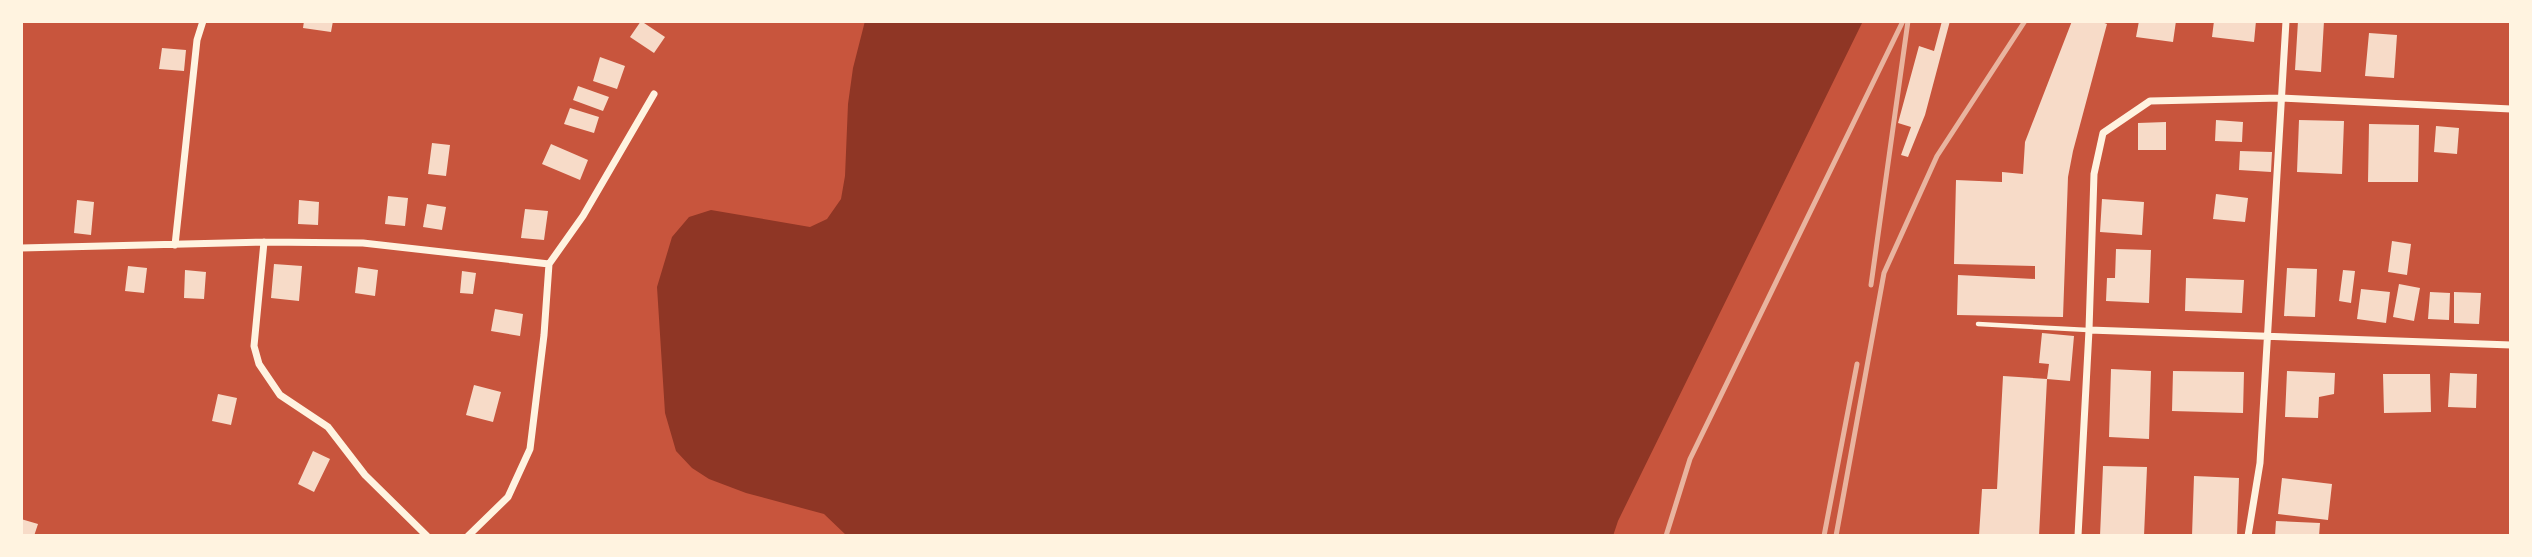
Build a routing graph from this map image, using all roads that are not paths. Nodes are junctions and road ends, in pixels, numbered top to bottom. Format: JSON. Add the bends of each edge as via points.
{"nodes":[{"id":1,"x":203,"y":21,"type":"edge"},
{"id":2,"x":2286,"y":21,"type":"edge"},
{"id":3,"x":654,"y":94,"type":"dead end"},
{"id":4,"x":2281,"y":98,"type":"junction"},
{"id":5,"x":2511,"y":109,"type":"edge"},
{"id":6,"x":264,"y":242,"type":"junction"},
{"id":7,"x":175,"y":245,"type":"junction"},
{"id":8,"x":21,"y":248,"type":"edge"},
{"id":9,"x":549,"y":264,"type":"junction"},
{"id":10,"x":1978,"y":324,"type":"dead end"},
{"id":11,"x":2089,"y":330,"type":"junction"},
{"id":12,"x":2268,"y":337,"type":"junction"},
{"id":13,"x":2511,"y":345,"type":"edge"},
{"id":14,"x":427,"y":536,"type":"edge"},
{"id":15,"x":468,"y":536,"type":"edge"},
{"id":16,"x":2078,"y":536,"type":"edge"},
{"id":17,"x":2248,"y":536,"type":"edge"}],
"edges":[{"from":1,"to":7,"type":"street","via":[[197,40]]},
{"from":2,"to":4,"type":"street"},
{"from":3,"to":9,"type":"street","via":[[583,216]]},
{"from":4,"to":5,"type":"street"},
{"from":4,"to":11,"type":"street","via":[[2150,101],[2104,133],[2094,174]]},
{"from":4,"to":12,"type":"street"},
{"from":6,"to":7,"type":"street"},
{"from":6,"to":9,"type":"street","via":[[363,243]]},
{"from":6,"to":14,"type":"street","via":[[254,346],[259,364],[279,395],[328,427],[365,475]]},
{"from":7,"to":8,"type":"street"},
{"from":9,"to":15,"type":"street","via":[[530,449],[508,497]]},
{"from":10,"to":11,"type":"lane"},
{"from":11,"to":12,"type":"street"},
{"from":11,"to":16,"type":"street"},
{"from":12,"to":13,"type":"street"},
{"from":12,"to":17,"type":"street","via":[[2260,463]]}]}
